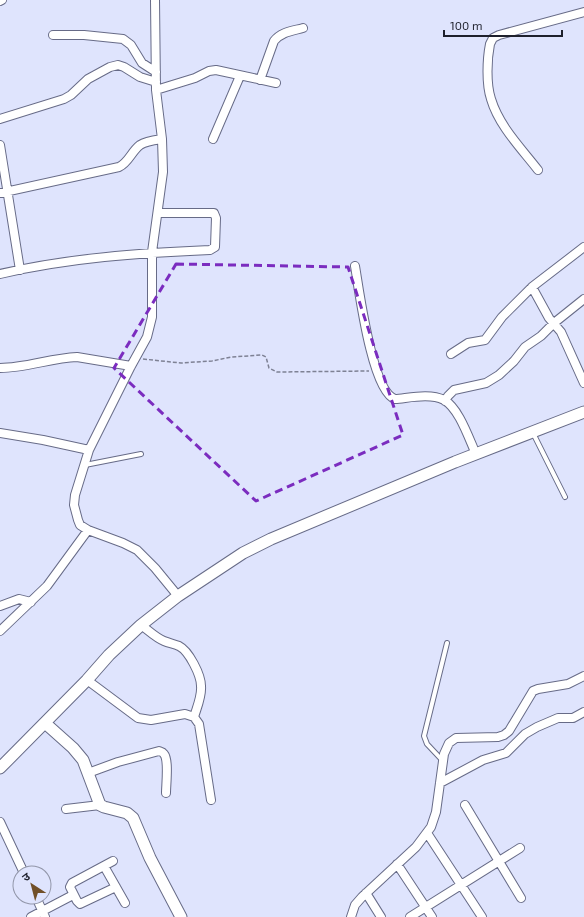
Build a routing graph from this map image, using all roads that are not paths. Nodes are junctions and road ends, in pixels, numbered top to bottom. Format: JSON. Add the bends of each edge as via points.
{"nodes":[{"id":1,"x":155,"y":0,"type":"edge"},
{"id":2,"x":584,"y":12,"type":"edge"},
{"id":3,"x":302,"y":28,"type":"dead end"},
{"id":4,"x":54,"y":35,"type":"dead end"},
{"id":5,"x":156,"y":72,"type":"junction"},
{"id":6,"x":240,"y":76,"type":"junction"},
{"id":7,"x":260,"y":80,"type":"junction"},
{"id":8,"x":276,"y":83,"type":"dead end"},
{"id":9,"x":156,"y":86,"type":"junction"},
{"id":10,"x":0,"y":120,"type":"edge"},
{"id":11,"x":162,"y":139,"type":"junction"},
{"id":12,"x":214,"y":139,"type":"dead end"},
{"id":13,"x":0,"y":145,"type":"edge"},
{"id":14,"x":538,"y":170,"type":"dead end"},
{"id":15,"x":4,"y":192,"type":"edge"},
{"id":16,"x":158,"y":213,"type":"junction"},
{"id":17,"x":584,"y":247,"type":"edge"},
{"id":18,"x":152,"y":252,"type":"junction"},
{"id":19,"x":355,"y":266,"type":"dead end"},
{"id":20,"x":20,"y":270,"type":"junction"},
{"id":21,"x":0,"y":274,"type":"edge"},
{"id":22,"x":532,"y":287,"type":"junction"},
{"id":23,"x":584,"y":299,"type":"edge"},
{"id":24,"x":554,"y":323,"type":"junction"},
{"id":25,"x":450,"y":354,"type":"dead end"},
{"id":26,"x":131,"y":366,"type":"junction"},
{"id":27,"x":0,"y":368,"type":"edge"},
{"id":28,"x":584,"y":383,"type":"edge"},
{"id":29,"x":445,"y":401,"type":"junction"},
{"id":30,"x":584,"y":412,"type":"edge"},
{"id":31,"x":533,"y":432,"type":"junction"},
{"id":32,"x":0,"y":433,"type":"edge"},
{"id":33,"x":89,"y":450,"type":"junction"},
{"id":34,"x":141,"y":454,"type":"dead end"},
{"id":35,"x":473,"y":455,"type":"junction"},
{"id":36,"x":84,"y":465,"type":"junction"},
{"id":37,"x":565,"y":497,"type":"dead end"},
{"id":38,"x":88,"y":530,"type":"junction"},
{"id":39,"x":178,"y":596,"type":"junction"},
{"id":40,"x":31,"y":602,"type":"junction"},
{"id":41,"x":0,"y":606,"type":"edge"},
{"id":42,"x":141,"y":625,"type":"junction"},
{"id":43,"x":0,"y":631,"type":"edge"},
{"id":44,"x":446,"y":643,"type":"dead end"},
{"id":45,"x":584,"y":676,"type":"edge"},
{"id":46,"x":87,"y":680,"type":"junction"},
{"id":47,"x":584,"y":712,"type":"edge"},
{"id":48,"x":194,"y":717,"type":"junction"},
{"id":49,"x":45,"y":723,"type":"junction"},
{"id":50,"x":509,"y":731,"type":"junction"},
{"id":51,"x":510,"y":749,"type":"junction"},
{"id":52,"x":443,"y":761,"type":"junction"},
{"id":53,"x":0,"y":768,"type":"edge"},
{"id":54,"x":88,"y":772,"type":"junction"},
{"id":55,"x":440,"y":783,"type":"junction"},
{"id":56,"x":166,"y":793,"type":"dead end"},
{"id":57,"x":211,"y":800,"type":"dead end"},
{"id":58,"x":100,"y":804,"type":"junction"},
{"id":59,"x":465,"y":805,"type":"dead end"},
{"id":60,"x":66,"y":810,"type":"dead end"},
{"id":61,"x":0,"y":822,"type":"edge"},
{"id":62,"x":427,"y":833,"type":"junction"},
{"id":63,"x":520,"y":848,"type":"dead end"},
{"id":64,"x":114,"y":861,"type":"dead end"},
{"id":65,"x":498,"y":861,"type":"junction"},
{"id":66,"x":396,"y":864,"type":"junction"},
{"id":67,"x":20,"y":865,"type":"edge"},
{"id":68,"x":104,"y":866,"type":"junction"},
{"id":69,"x":461,"y":884,"type":"junction"},
{"id":70,"x":116,"y":888,"type":"junction"},
{"id":71,"x":366,"y":893,"type":"junction"},
{"id":72,"x":73,"y":895,"type":"junction"},
{"id":73,"x":521,"y":898,"type":"dead end"},
{"id":74,"x":125,"y":903,"type":"dead end"},
{"id":75,"x":426,"y":907,"type":"junction"},
{"id":76,"x":44,"y":914,"type":"edge"},
{"id":77,"x":31,"y":917,"type":"edge"},
{"id":78,"x":181,"y":917,"type":"edge"},
{"id":79,"x":351,"y":917,"type":"edge"},
{"id":80,"x":381,"y":917,"type":"edge"},
{"id":81,"x":410,"y":917,"type":"edge"},
{"id":82,"x":432,"y":917,"type":"edge"},
{"id":83,"x":482,"y":917,"type":"edge"}],
"edges":[{"from":1,"to":5,"type":"street"},
{"from":2,"to":14,"type":"street","via":[[499,35],[493,38],[490,44],[489,91],[493,106],[503,124]]},
{"from":3,"to":7,"type":"street","via":[[277,37]]},
{"from":4,"to":5,"type":"street","via":[[84,34],[123,39],[131,45],[142,63]]},
{"from":5,"to":9,"type":"street"},
{"from":6,"to":7,"type":"street"},
{"from":6,"to":9,"type":"street","via":[[212,70],[195,78]]},
{"from":6,"to":12,"type":"street"},
{"from":7,"to":8,"type":"street"},
{"from":9,"to":10,"type":"street","via":[[120,65],[114,65],[84,82],[64,99]]},
{"from":9,"to":11,"type":"street"},
{"from":11,"to":15,"type":"street","via":[[140,145],[127,162],[119,167]]},
{"from":11,"to":16,"type":"street","via":[[163,172]]},
{"from":13,"to":15,"type":"street"},
{"from":15,"to":20,"type":"street"},
{"from":16,"to":18,"type":"street"},
{"from":16,"to":18,"type":"street","via":[[214,213],[215,245],[214,249],[210,250]]},
{"from":17,"to":22,"type":"street"},
{"from":18,"to":20,"type":"street","via":[[96,257]]},
{"from":18,"to":26,"type":"street","via":[[152,317],[147,337]]},
{"from":19,"to":29,"type":"street","via":[[366,334],[386,393],[394,399],[421,397]]},
{"from":20,"to":21,"type":"street"},
{"from":22,"to":24,"type":"street"},
{"from":22,"to":25,"type":"street","via":[[502,317],[486,340],[468,342]]},
{"from":23,"to":24,"type":"street"},
{"from":24,"to":28,"type":"street","via":[[561,332]]},
{"from":24,"to":29,"type":"street","via":[[525,347],[499,376],[486,383],[454,390]]},
{"from":26,"to":27,"type":"street","via":[[69,357]]},
{"from":26,"to":33,"type":"street"},
{"from":29,"to":35,"type":"street","via":[[457,414]]},
{"from":30,"to":31,"type":"main road"},
{"from":31,"to":35,"type":"main road"},
{"from":31,"to":37,"type":"lane"},
{"from":32,"to":33,"type":"street"},
{"from":33,"to":36,"type":"street"},
{"from":34,"to":36,"type":"lane"},
{"from":35,"to":39,"type":"main road","via":[[271,539],[243,553]]},
{"from":36,"to":38,"type":"street","via":[[74,505],[80,525]]},
{"from":38,"to":39,"type":"street","via":[[137,550]]},
{"from":38,"to":40,"type":"street","via":[[58,572]]},
{"from":39,"to":42,"type":"main road"},
{"from":40,"to":41,"type":"street","via":[[19,599]]},
{"from":40,"to":43,"type":"street"},
{"from":42,"to":46,"type":"main road"},
{"from":42,"to":48,"type":"street","via":[[163,641],[179,646],[191,658],[202,687]]},
{"from":44,"to":52,"type":"lane","via":[[424,736],[427,744]]},
{"from":45,"to":50,"type":"street","via":[[568,684],[533,691]]},
{"from":46,"to":48,"type":"street","via":[[138,718],[151,720],[185,714]]},
{"from":46,"to":49,"type":"main road"},
{"from":47,"to":51,"type":"street","via":[[573,718],[558,718],[537,727],[525,734]]},
{"from":48,"to":57,"type":"street","via":[[199,724]]},
{"from":49,"to":53,"type":"main road"},
{"from":49,"to":54,"type":"main road","via":[[73,748],[83,760]]},
{"from":50,"to":51,"type":"street"},
{"from":50,"to":52,"type":"street","via":[[498,737],[456,738],[449,743]]},
{"from":51,"to":55,"type":"street","via":[[503,755],[484,760]]},
{"from":52,"to":55,"type":"street"},
{"from":54,"to":56,"type":"street","via":[[132,758],[162,752],[166,760]]},
{"from":54,"to":58,"type":"main road"},
{"from":55,"to":62,"type":"street","via":[[436,812]]},
{"from":58,"to":60,"type":"street"},
{"from":58,"to":78,"type":"main road","via":[[127,813],[133,818],[150,858]]},
{"from":59,"to":65,"type":"street"},
{"from":61,"to":67,"type":"street"},
{"from":62,"to":66,"type":"street","via":[[416,847]]},
{"from":62,"to":69,"type":"street"},
{"from":63,"to":65,"type":"street"},
{"from":64,"to":68,"type":"street"},
{"from":65,"to":69,"type":"street"},
{"from":65,"to":73,"type":"street"},
{"from":66,"to":71,"type":"street"},
{"from":66,"to":75,"type":"street"},
{"from":68,"to":70,"type":"street"},
{"from":68,"to":72,"type":"street","via":[[71,884]]},
{"from":69,"to":75,"type":"street"},
{"from":69,"to":83,"type":"street"},
{"from":70,"to":72,"type":"street","via":[[82,904],[78,903]]},
{"from":70,"to":74,"type":"street"},
{"from":71,"to":79,"type":"street","via":[[355,905]]},
{"from":71,"to":80,"type":"street"},
{"from":72,"to":76,"type":"street"},
{"from":75,"to":81,"type":"street"},
{"from":75,"to":82,"type":"street"},
{"from":76,"to":77,"type":"street"}]}
